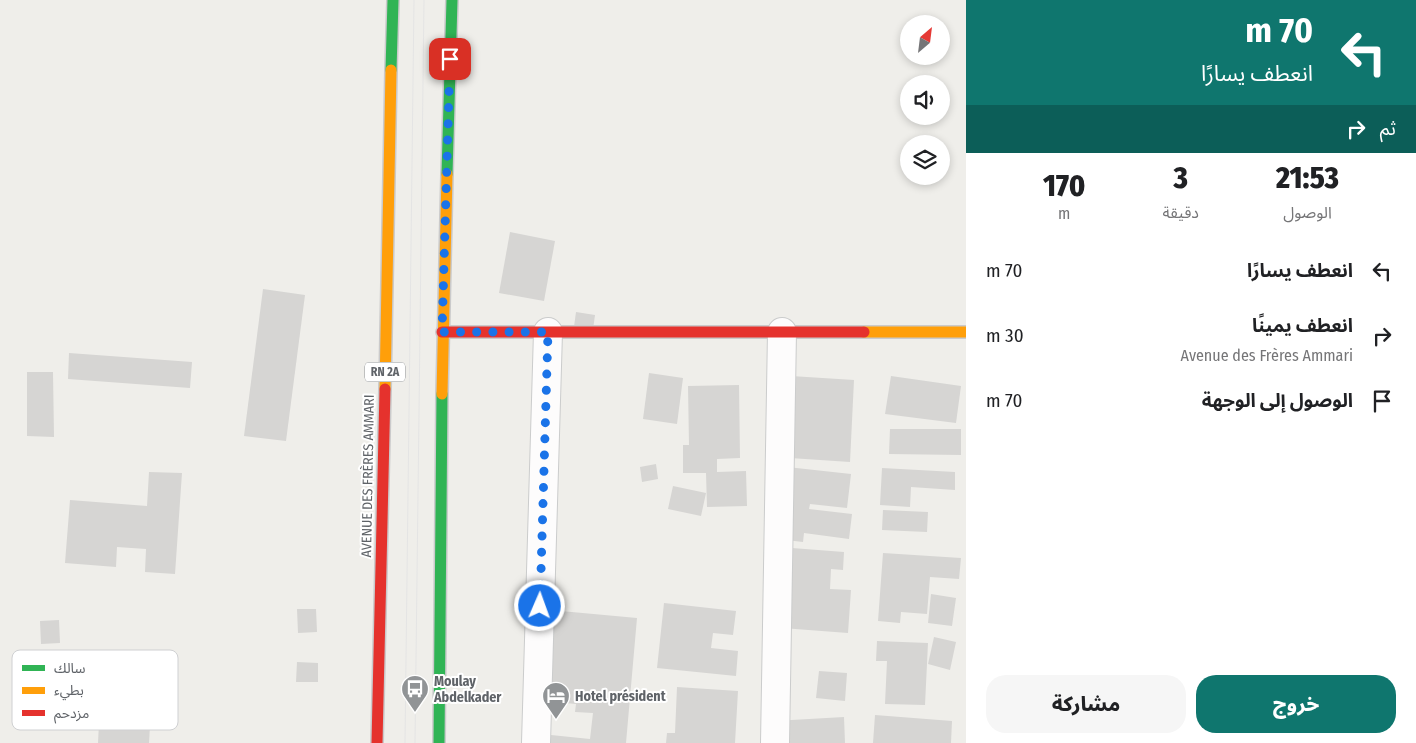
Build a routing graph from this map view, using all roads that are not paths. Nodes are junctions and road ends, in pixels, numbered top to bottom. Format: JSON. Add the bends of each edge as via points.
{"nodes":[{"id":1,"x":393,"y":0,"type":"edge"},
{"id":2,"x":452,"y":0,"type":"edge"},
{"id":3,"x":442,"y":332,"type":"junction"},
{"id":4,"x":548,"y":332,"type":"junction"},
{"id":5,"x":782,"y":332,"type":"junction"},
{"id":6,"x":966,"y":332,"type":"edge"},
{"id":7,"x":377,"y":743,"type":"edge"},
{"id":8,"x":439,"y":743,"type":"edge"},
{"id":9,"x":536,"y":743,"type":"edge"},
{"id":10,"x":776,"y":743,"type":"edge"}],
"edges":[{"from":1,"to":7,"type":"main road","name":"AVENUE DES FRÈRES AMMARI","number":"RN 2A"},
{"from":2,"to":3,"type":"main road"},
{"from":3,"to":4,"type":"main road"},
{"from":3,"to":8,"type":"main road"},
{"from":4,"to":5,"type":"main road"},
{"from":4,"to":9,"type":"street"},
{"from":5,"to":6,"type":"main road"},
{"from":5,"to":10,"type":"street"}]}
